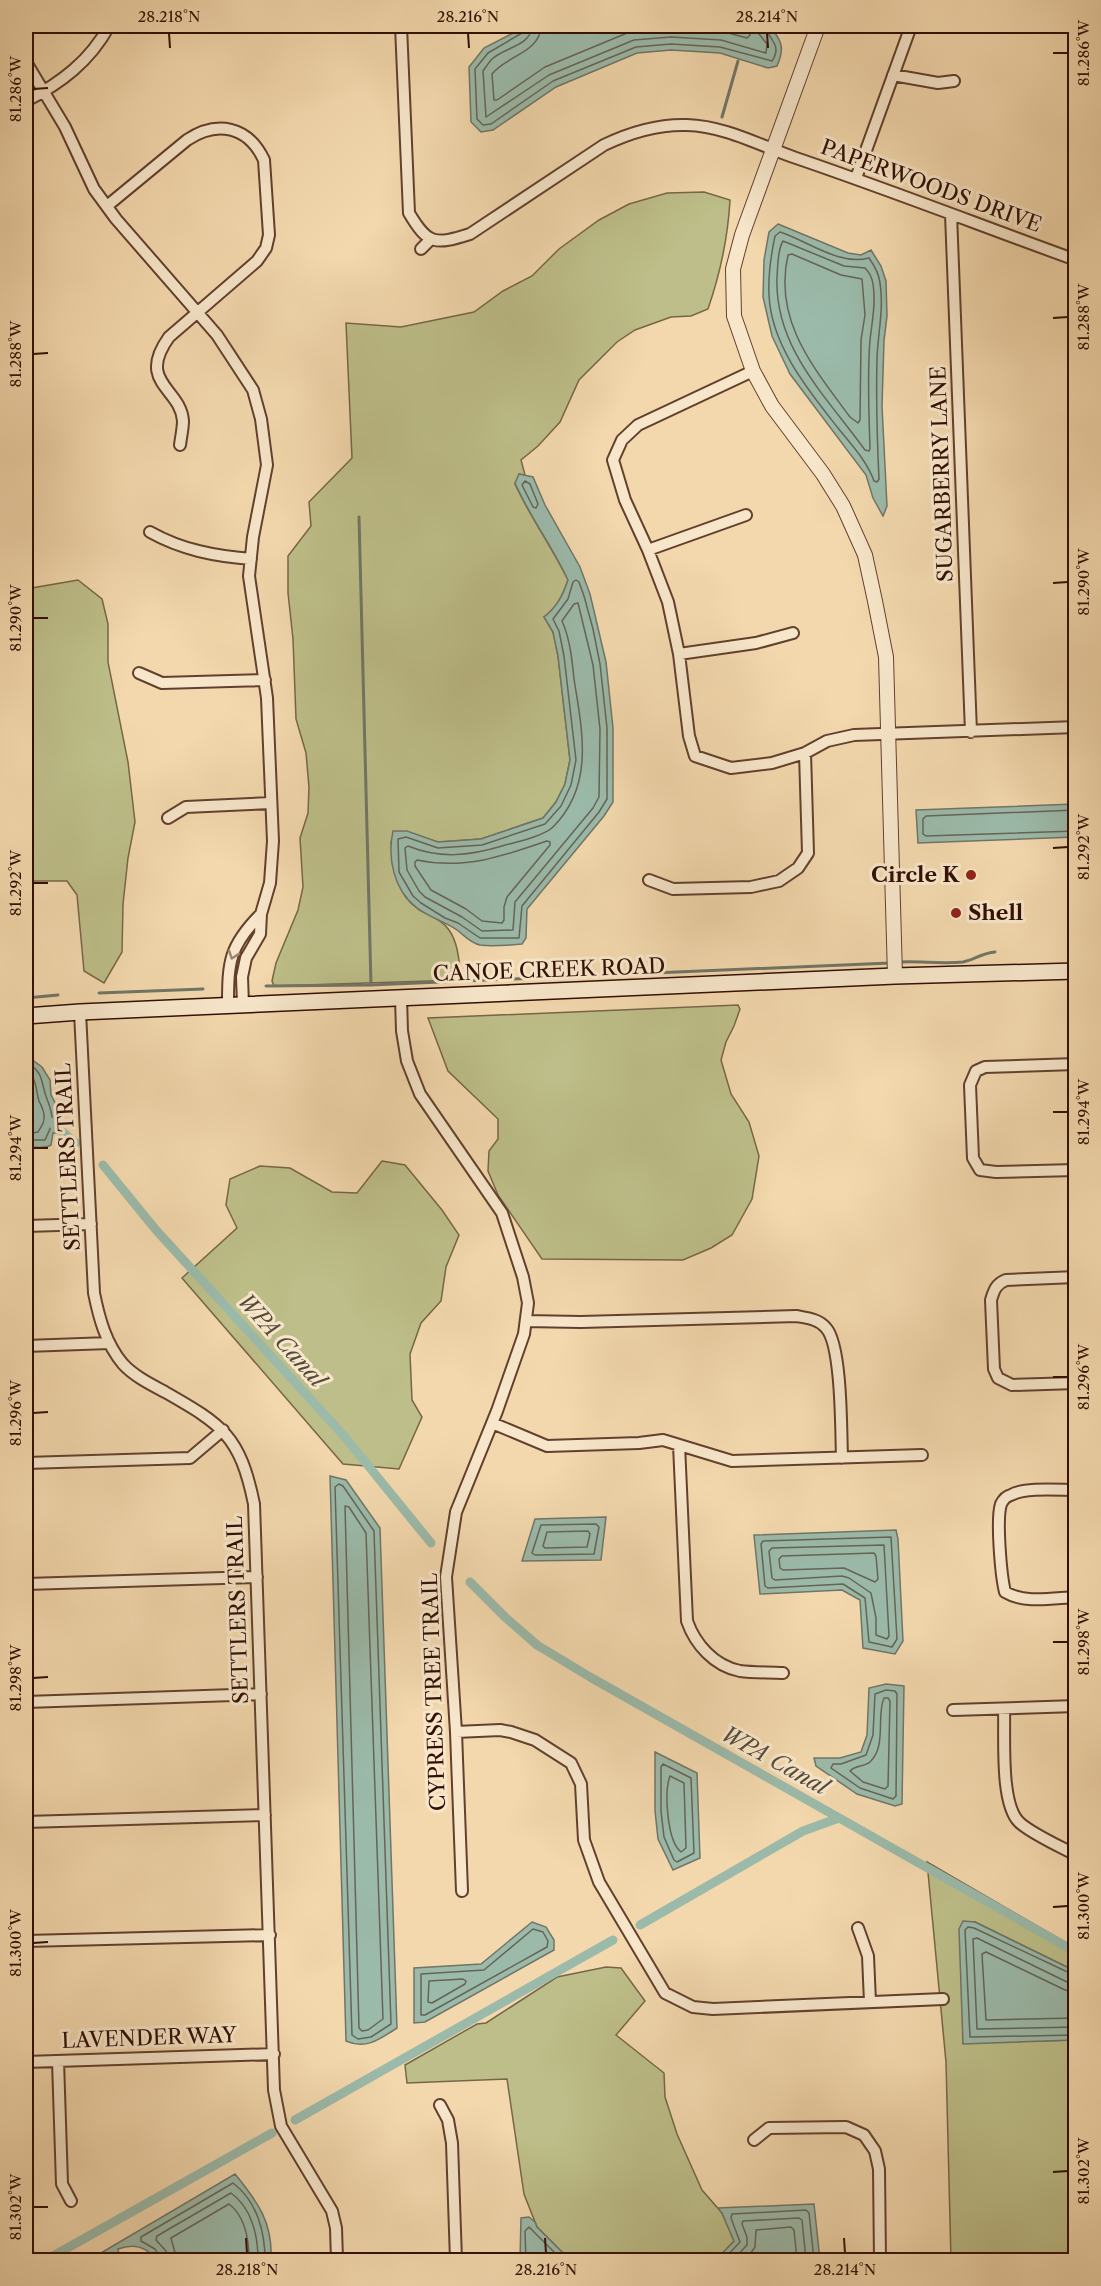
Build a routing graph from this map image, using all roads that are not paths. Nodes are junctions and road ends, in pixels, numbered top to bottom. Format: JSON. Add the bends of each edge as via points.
{"nodes":[{"id":1,"x":108,"y":26,"type":"edge"},
{"id":2,"x":401,"y":26,"type":"edge"},
{"id":3,"x":818,"y":26,"type":"edge"},
{"id":4,"x":911,"y":26,"type":"edge"},
{"id":5,"x":26,"y":62,"type":"edge"},
{"id":6,"x":893,"y":75,"type":"junction"},
{"id":7,"x":954,"y":81,"type":"dead end"},
{"id":8,"x":43,"y":91,"type":"junction"},
{"id":9,"x":26,"y":101,"type":"edge"},
{"id":10,"x":772,"y":148,"type":"junction"},
{"id":11,"x":856,"y":178,"type":"junction"},
{"id":12,"x":107,"y":206,"type":"junction"},
{"id":13,"x":951,"y":214,"type":"junction"},
{"id":14,"x":430,"y":240,"type":"junction"},
{"id":15,"x":421,"y":249,"type":"dead end"},
{"id":16,"x":1076,"y":260,"type":"edge"},
{"id":17,"x":197,"y":312,"type":"junction"},
{"id":18,"x":753,"y":371,"type":"junction"},
{"id":19,"x":180,"y":445,"type":"dead end"},
{"id":20,"x":746,"y":515,"type":"dead end"},
{"id":21,"x":150,"y":532,"type":"dead end"},
{"id":22,"x":648,"y":550,"type":"junction"},
{"id":23,"x":251,"y":559,"type":"junction"},
{"id":24,"x":793,"y":633,"type":"dead end"},
{"id":25,"x":679,"y":654,"type":"junction"},
{"id":26,"x":138,"y":673,"type":"dead end"},
{"id":27,"x":265,"y":680,"type":"junction"},
{"id":28,"x":1076,"y":727,"type":"edge"},
{"id":29,"x":971,"y":732,"type":"junction"},
{"id":30,"x":889,"y":733,"type":"junction"},
{"id":31,"x":805,"y":753,"type":"junction"},
{"id":32,"x":271,"y":803,"type":"junction"},
{"id":33,"x":168,"y":818,"type":"dead end"},
{"id":34,"x":649,"y":880,"type":"dead end"},
{"id":35,"x":1076,"y":971,"type":"edge"},
{"id":36,"x":895,"y":976,"type":"junction"},
{"id":37,"x":401,"y":998,"type":"junction"},
{"id":38,"x":235,"y":1005,"type":"junction"},
{"id":39,"x":80,"y":1012,"type":"junction"},
{"id":40,"x":26,"y":1016,"type":"edge"},
{"id":41,"x":1076,"y":1064,"type":"edge"},
{"id":42,"x":1076,"y":1170,"type":"edge"},
{"id":43,"x":91,"y":1224,"type":"junction"},
{"id":44,"x":26,"y":1226,"type":"edge"},
{"id":45,"x":1076,"y":1277,"type":"edge"},
{"id":46,"x":526,"y":1320,"type":"junction"},
{"id":47,"x":109,"y":1343,"type":"junction"},
{"id":48,"x":26,"y":1346,"type":"edge"},
{"id":49,"x":1076,"y":1383,"type":"edge"},
{"id":50,"x":492,"y":1423,"type":"junction"},
{"id":51,"x":223,"y":1430,"type":"junction"},
{"id":52,"x":679,"y":1444,"type":"junction"},
{"id":53,"x":922,"y":1455,"type":"dead end"},
{"id":54,"x":842,"y":1458,"type":"junction"},
{"id":55,"x":26,"y":1463,"type":"edge"},
{"id":56,"x":1076,"y":1490,"type":"edge"},
{"id":57,"x":257,"y":1577,"type":"junction"},
{"id":58,"x":26,"y":1584,"type":"edge"},
{"id":59,"x":1076,"y":1597,"type":"edge"},
{"id":60,"x":783,"y":1673,"type":"dead end"},
{"id":61,"x":261,"y":1694,"type":"junction"},
{"id":62,"x":26,"y":1702,"type":"edge"},
{"id":63,"x":1076,"y":1706,"type":"edge"},
{"id":64,"x":1004,"y":1709,"type":"junction"},
{"id":65,"x":953,"y":1710,"type":"dead end"},
{"id":66,"x":456,"y":1732,"type":"junction"},
{"id":67,"x":265,"y":1815,"type":"junction"},
{"id":68,"x":26,"y":1822,"type":"edge"},
{"id":69,"x":1076,"y":1855,"type":"edge"},
{"id":70,"x":462,"y":1891,"type":"dead end"},
{"id":71,"x":858,"y":1928,"type":"dead end"},
{"id":72,"x":270,"y":1935,"type":"junction"},
{"id":73,"x":26,"y":1941,"type":"edge"},
{"id":74,"x":943,"y":1999,"type":"dead end"},
{"id":75,"x":870,"y":2002,"type":"junction"},
{"id":76,"x":274,"y":2054,"type":"junction"},
{"id":77,"x":58,"y":2061,"type":"junction"},
{"id":78,"x":26,"y":2062,"type":"edge"},
{"id":79,"x":440,"y":2105,"type":"dead end"},
{"id":80,"x":754,"y":2140,"type":"dead end"},
{"id":81,"x":71,"y":2201,"type":"dead end"},
{"id":82,"x":337,"y":2260,"type":"edge"},
{"id":83,"x":456,"y":2260,"type":"edge"},
{"id":84,"x":880,"y":2260,"type":"edge"}],
"edges":[{"from":1,"to":8,"type":"street","via":[[99,44],[80,64]]},
{"from":2,"to":14,"type":"street","via":[[409,213],[421,234]]},
{"from":3,"to":10,"type":"street"},
{"from":4,"to":6,"type":"street"},
{"from":5,"to":8,"type":"street"},
{"from":6,"to":7,"type":"street","via":[[938,83]]},
{"from":6,"to":11,"type":"street"},
{"from":8,"to":9,"type":"street"},
{"from":8,"to":12,"type":"street","via":[[94,189]]},
{"from":10,"to":11,"type":"street","name":"PAPERWOODS DRIVE"},
{"from":10,"to":14,"type":"street","name":"PAPERWOODS DRIVE","via":[[706,127],[667,125],[645,129],[604,145],[470,234],[450,241]]},
{"from":10,"to":18,"type":"street","via":[[733,269],[734,316]]},
{"from":11,"to":13,"type":"street","name":"PAPERWOODS DRIVE"},
{"from":12,"to":17,"type":"street"},
{"from":12,"to":17,"type":"street","via":[[210,128],[224,127],[244,134],[260,150],[266,174],[266,248],[257,261]]},
{"from":13,"to":16,"type":"street","name":"PAPERWOODS DRIVE"},
{"from":13,"to":29,"type":"street","name":"SUGARBERRY LANE"},
{"from":14,"to":15,"type":"street"},
{"from":17,"to":19,"type":"street","via":[[170,336],[161,348],[158,363],[162,387],[179,408],[183,420]]},
{"from":17,"to":23,"type":"street","via":[[240,367],[253,390],[261,419],[267,465]]},
{"from":18,"to":22,"type":"street","via":[[638,425],[622,440],[614,460],[618,477]]},
{"from":18,"to":30,"type":"street","via":[[772,406],[843,506],[865,555],[886,657]]},
{"from":20,"to":22,"type":"street"},
{"from":21,"to":23,"type":"street","via":[[211,556]]},
{"from":22,"to":25,"type":"street","via":[[668,602]]},
{"from":23,"to":27,"type":"street","via":[[249,576]]},
{"from":24,"to":25,"type":"street","via":[[756,643]]},
{"from":25,"to":31,"type":"street","via":[[694,756],[731,768],[772,763]]},
{"from":26,"to":27,"type":"street","via":[[162,682]]},
{"from":27,"to":32,"type":"street"},
{"from":28,"to":29,"type":"street"},
{"from":29,"to":30,"type":"street"},
{"from":30,"to":31,"type":"street","via":[[836,739]]},
{"from":30,"to":36,"type":"street"},
{"from":31,"to":34,"type":"street","via":[[808,853],[798,868],[779,881],[751,888],[673,889]]},
{"from":32,"to":33,"type":"street","via":[[186,807]]},
{"from":32,"to":38,"type":"street","via":[[270,883],[260,934],[246,958]]},
{"from":35,"to":36,"type":"main road","name":"CANOE CREEK ROAD"},
{"from":36,"to":37,"type":"main road","name":"CANOE CREEK ROAD"},
{"from":37,"to":38,"type":"main road","name":"CANOE CREEK ROAD"},
{"from":37,"to":46,"type":"street","name":"CYPRESS TREE TRAIL","via":[[402,1031],[415,1083],[502,1213],[524,1277]]},
{"from":38,"to":39,"type":"main road","name":"CANOE CREEK ROAD"},
{"from":39,"to":40,"type":"main road","name":"CANOE CREEK ROAD"},
{"from":39,"to":43,"type":"street","name":"SETTLERS TRAIL"},
{"from":41,"to":42,"type":"street","via":[[985,1067],[976,1071],[970,1085],[973,1158],[980,1170]]},
{"from":43,"to":44,"type":"street"},
{"from":43,"to":47,"type":"street","name":"SETTLERS TRAIL","via":[[94,1293]]},
{"from":45,"to":49,"type":"street","via":[[1006,1280],[999,1283],[991,1300],[994,1369],[998,1378],[1012,1385]]},
{"from":46,"to":50,"type":"street","name":"CYPRESS TREE TRAIL"},
{"from":46,"to":54,"type":"street","via":[[796,1316],[815,1320],[827,1328],[833,1339]]},
{"from":47,"to":48,"type":"street"},
{"from":47,"to":51,"type":"street","name":"SETTLERS TRAIL","via":[[123,1365]]},
{"from":50,"to":52,"type":"street","via":[[547,1446],[663,1440]]},
{"from":50,"to":66,"type":"street","name":"CYPRESS TREE TRAIL","via":[[456,1512],[446,1577]]},
{"from":51,"to":55,"type":"street","via":[[190,1458]]},
{"from":51,"to":57,"type":"street","name":"SETTLERS TRAIL","via":[[237,1447],[248,1473],[254,1504]]},
{"from":52,"to":54,"type":"street","via":[[732,1461]]},
{"from":52,"to":60,"type":"street","via":[[687,1621],[692,1635],[705,1652],[738,1671]]},
{"from":53,"to":54,"type":"street"},
{"from":56,"to":59,"type":"street","via":[[1020,1491],[1002,1502],[999,1514],[1005,1592],[1024,1599]]},
{"from":57,"to":58,"type":"street"},
{"from":57,"to":61,"type":"street","name":"SETTLERS TRAIL"},
{"from":61,"to":62,"type":"street"},
{"from":61,"to":67,"type":"street","name":"SETTLERS TRAIL"},
{"from":63,"to":64,"type":"street"},
{"from":64,"to":65,"type":"street"},
{"from":64,"to":69,"type":"street","via":[[1011,1812],[1020,1824]]},
{"from":66,"to":70,"type":"street","name":"CYPRESS TREE TRAIL"},
{"from":66,"to":75,"type":"street","via":[[511,1732],[535,1740],[571,1764],[581,1784],[584,1840],[599,1882],[665,1993],[693,2007],[713,2009]]},
{"from":67,"to":68,"type":"street"},
{"from":67,"to":72,"type":"street","name":"SETTLERS TRAIL"},
{"from":71,"to":75,"type":"street","via":[[868,1956]]},
{"from":72,"to":73,"type":"street"},
{"from":72,"to":76,"type":"street","name":"SETTLERS TRAIL"},
{"from":74,"to":75,"type":"street"},
{"from":76,"to":77,"type":"street","name":"LAVENDER WAY"},
{"from":76,"to":82,"type":"street","name":"SETTLERS TRAIL","via":[[274,2090],[281,2127],[332,2211]]},
{"from":77,"to":78,"type":"street","name":"LAVENDER WAY"},
{"from":77,"to":81,"type":"street","via":[[62,2184]]},
{"from":79,"to":83,"type":"street","via":[[448,2120],[452,2143]]},
{"from":80,"to":84,"type":"street","via":[[770,2128],[846,2127],[864,2135],[875,2151],[879,2169]]}]}
